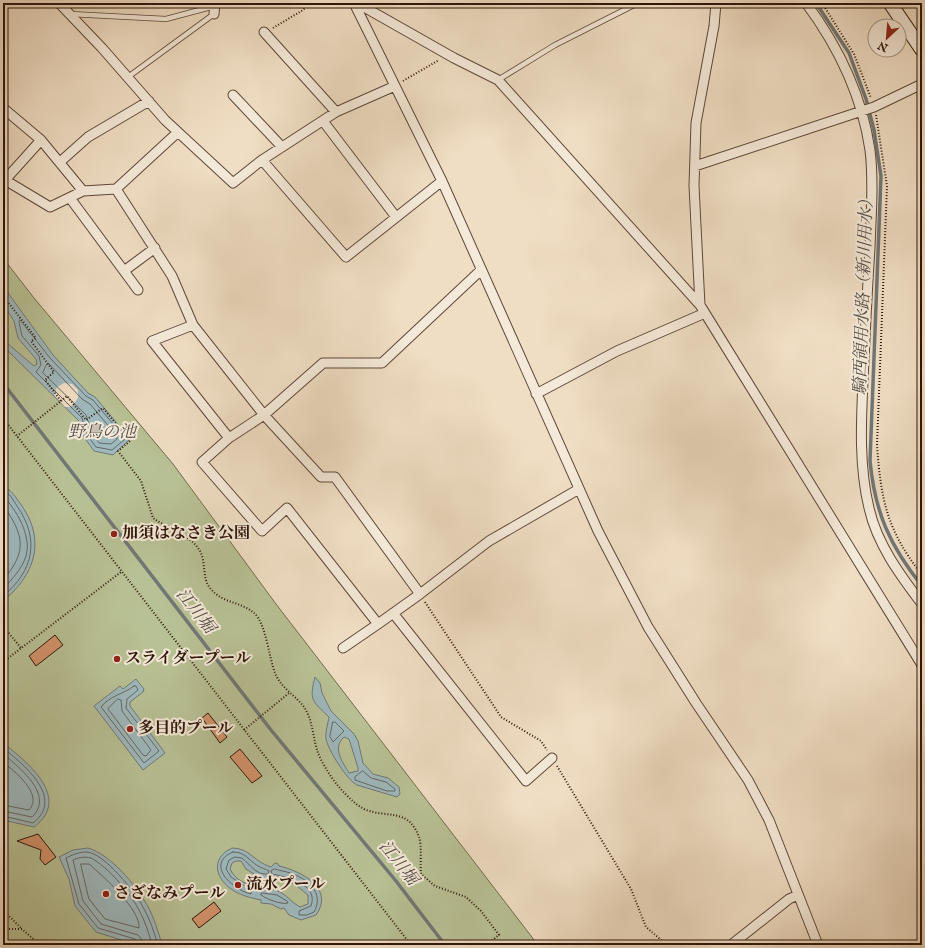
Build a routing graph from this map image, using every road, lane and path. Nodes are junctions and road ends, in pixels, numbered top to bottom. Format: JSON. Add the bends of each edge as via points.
{"nodes":[{"id":1,"x":59,"y":3,"type":"edge"},
{"id":2,"x":226,"y":3,"type":"edge"},
{"id":3,"x":309,"y":3,"type":"edge"},
{"id":4,"x":354,"y":3,"type":"edge"},
{"id":5,"x":357,"y":3,"type":"edge"},
{"id":6,"x":638,"y":3,"type":"edge"},
{"id":7,"x":716,"y":3,"type":"edge"},
{"id":8,"x":806,"y":3,"type":"edge"},
{"id":9,"x":822,"y":3,"type":"edge"},
{"id":10,"x":890,"y":3,"type":"edge"},
{"id":11,"x":215,"y":8,"type":"edge"},
{"id":12,"x":70,"y":14,"type":"junction"},
{"id":13,"x":264,"y":32,"type":"joint"},
{"id":14,"x":922,"y":50,"type":"edge"},
{"id":15,"x":448,"y":54,"type":"junction"},
{"id":16,"x":128,"y":77,"type":"junction"},
{"id":17,"x":498,"y":80,"type":"junction"},
{"id":18,"x":922,"y":84,"type":"edge"},
{"id":19,"x":395,"y":86,"type":"junction"},
{"id":20,"x":233,"y":95,"type":"dead end"},
{"id":21,"x":149,"y":101,"type":"junction"},
{"id":22,"x":872,"y":101,"type":"dead end"},
{"id":23,"x":3,"y":108,"type":"edge"},
{"id":24,"x":861,"y":111,"type":"junction"},
{"id":25,"x":336,"y":112,"type":"junction"},
{"id":26,"x":875,"y":113,"type":"dead end"},
{"id":27,"x":324,"y":121,"type":"junction"},
{"id":28,"x":178,"y":132,"type":"junction"},
{"id":29,"x":42,"y":140,"type":"junction"},
{"id":30,"x":282,"y":147,"type":"junction"},
{"id":31,"x":262,"y":160,"type":"junction"},
{"id":32,"x":60,"y":162,"type":"junction"},
{"id":33,"x":695,"y":166,"type":"junction"},
{"id":34,"x":4,"y":179,"type":"edge"},
{"id":35,"x":442,"y":181,"type":"junction"},
{"id":36,"x":116,"y":189,"type":"junction"},
{"id":37,"x":83,"y":191,"type":"junction"},
{"id":38,"x":70,"y":198,"type":"junction"},
{"id":39,"x":396,"y":217,"type":"junction"},
{"id":40,"x":155,"y":248,"type":"junction"},
{"id":41,"x":481,"y":270,"type":"junction"},
{"id":42,"x":124,"y":271,"type":"junction"},
{"id":43,"x":138,"y":290,"type":"dead end"},
{"id":44,"x":3,"y":296,"type":"edge"},
{"id":45,"x":703,"y":309,"type":"junction"},
{"id":46,"x":193,"y":325,"type":"junction"},
{"id":47,"x":536,"y":394,"type":"junction"},
{"id":48,"x":60,"y":401,"type":"junction"},
{"id":49,"x":264,"y":415,"type":"junction"},
{"id":50,"x":3,"y":418,"type":"edge"},
{"id":51,"x":17,"y":436,"type":"junction"},
{"id":52,"x":229,"y":438,"type":"junction"},
{"id":53,"x":579,"y":489,"type":"junction"},
{"id":54,"x":121,"y":572,"type":"junction"},
{"id":55,"x":922,"y":575,"type":"edge"},
{"id":56,"x":420,"y":594,"type":"junction"},
{"id":57,"x":922,"y":604,"type":"edge"},
{"id":58,"x":393,"y":613,"type":"junction"},
{"id":59,"x":378,"y":624,"type":"junction"},
{"id":60,"x":3,"y":626,"type":"edge"},
{"id":61,"x":21,"y":648,"type":"junction"},
{"id":62,"x":342,"y":648,"type":"dead end"},
{"id":63,"x":3,"y":662,"type":"edge"},
{"id":64,"x":922,"y":665,"type":"edge"},
{"id":65,"x":289,"y":693,"type":"junction"},
{"id":66,"x":243,"y":730,"type":"junction"},
{"id":67,"x":552,"y":758,"type":"dead end"},
{"id":68,"x":798,"y":895,"type":"junction"},
{"id":69,"x":3,"y":910,"type":"edge"},
{"id":70,"x":3,"y":929,"type":"edge"},
{"id":71,"x":22,"y":929,"type":"junction"},
{"id":72,"x":40,"y":945,"type":"edge"},
{"id":73,"x":411,"y":945,"type":"edge"},
{"id":74,"x":486,"y":945,"type":"edge"},
{"id":75,"x":731,"y":945,"type":"edge"},
{"id":76,"x":818,"y":945,"type":"edge"}],
"edges":[{"from":1,"to":12,"type":"street"},
{"from":2,"to":11,"type":"lane"},
{"from":3,"to":13,"type":"path","via":[[303,10]]},
{"from":4,"to":19,"type":"street"},
{"from":5,"to":15,"type":"street"},
{"from":6,"to":17,"type":"lane","via":[[555,45]]},
{"from":7,"to":33,"type":"street","via":[[696,123]]},
{"from":8,"to":24,"type":"street","via":[[829,36],[848,74]]},
{"from":9,"to":22,"type":"path","via":[[854,54]]},
{"from":10,"to":14,"type":"main road"},
{"from":11,"to":12,"type":"lane","via":[[166,19]]},
{"from":11,"to":16,"type":"lane"},
{"from":12,"to":16,"type":"street"},
{"from":13,"to":25,"type":"street"},
{"from":15,"to":17,"type":"street"},
{"from":15,"to":19,"type":"path"},
{"from":16,"to":21,"type":"street"},
{"from":17,"to":45,"type":"street"},
{"from":18,"to":24,"type":"street"},
{"from":19,"to":25,"type":"street"},
{"from":19,"to":35,"type":"street"},
{"from":20,"to":30,"type":"street"},
{"from":21,"to":28,"type":"street"},
{"from":21,"to":32,"type":"street","via":[[88,137]]},
{"from":23,"to":29,"type":"street"},
{"from":24,"to":33,"type":"street"},
{"from":24,"to":57,"type":"street","via":[[870,150],[871,208],[862,398],[863,473],[875,529],[899,573]]},
{"from":25,"to":27,"type":"street"},
{"from":26,"to":55,"type":"path","via":[[887,186],[877,445],[880,480],[889,520],[901,545]]},
{"from":27,"to":30,"type":"street"},
{"from":27,"to":39,"type":"street"},
{"from":28,"to":31,"type":"street","via":[[233,183]]},
{"from":28,"to":36,"type":"street"},
{"from":29,"to":32,"type":"street"},
{"from":29,"to":34,"type":"street"},
{"from":30,"to":31,"type":"street"},
{"from":31,"to":39,"type":"street","via":[[346,257]]},
{"from":32,"to":37,"type":"street"},
{"from":33,"to":45,"type":"street","via":[[694,186]]},
{"from":34,"to":38,"type":"street","via":[[50,208]]},
{"from":35,"to":39,"type":"street"},
{"from":35,"to":41,"type":"street"},
{"from":36,"to":37,"type":"street"},
{"from":36,"to":40,"type":"street"},
{"from":37,"to":38,"type":"street"},
{"from":38,"to":42,"type":"street"},
{"from":40,"to":42,"type":"street"},
{"from":40,"to":46,"type":"street","via":[[172,276]]},
{"from":41,"to":47,"type":"street"},
{"from":41,"to":49,"type":"street","via":[[382,363],[323,363]]},
{"from":42,"to":43,"type":"street"},
{"from":44,"to":48,"type":"path","via":[[36,338],[31,341],[54,372],[45,380]]},
{"from":45,"to":47,"type":"street"},
{"from":45,"to":64,"type":"street"},
{"from":46,"to":49,"type":"street"},
{"from":46,"to":52,"type":"street","via":[[152,341]]},
{"from":47,"to":53,"type":"street"},
{"from":48,"to":51,"type":"path"},
{"from":48,"to":65,"type":"path","via":[[67,396],[86,420],[103,408],[130,441],[118,451],[141,481],[153,518],[191,540],[200,551],[207,584],[216,596],[255,614],[263,631],[275,673]]},
{"from":49,"to":52,"type":"street"},
{"from":49,"to":56,"type":"street","via":[[321,477],[335,477]]},
{"from":50,"to":51,"type":"path"},
{"from":51,"to":54,"type":"path"},
{"from":52,"to":59,"type":"street","via":[[202,462],[262,531],[287,508]]},
{"from":53,"to":56,"type":"street","via":[[489,541]]},
{"from":53,"to":68,"type":"street","via":[[648,627],[748,780],[769,820]]},
{"from":54,"to":61,"type":"path"},
{"from":54,"to":66,"type":"path"},
{"from":56,"to":58,"type":"street"},
{"from":58,"to":59,"type":"street"},
{"from":58,"to":67,"type":"street","via":[[526,781]]},
{"from":59,"to":62,"type":"street"},
{"from":60,"to":61,"type":"path"},
{"from":61,"to":63,"type":"path"},
{"from":65,"to":66,"type":"path"},
{"from":65,"to":74,"type":"path","via":[[304,707],[318,754],[334,781],[351,800],[364,808],[399,815],[412,823],[419,839],[421,874],[435,886],[466,897],[482,911],[498,935]]},
{"from":66,"to":73,"type":"path"},
{"from":68,"to":75,"type":"street","via":[[789,899]]},
{"from":68,"to":76,"type":"street"},
{"from":69,"to":71,"type":"path"},
{"from":70,"to":71,"type":"path"},
{"from":71,"to":72,"type":"path"}]}
